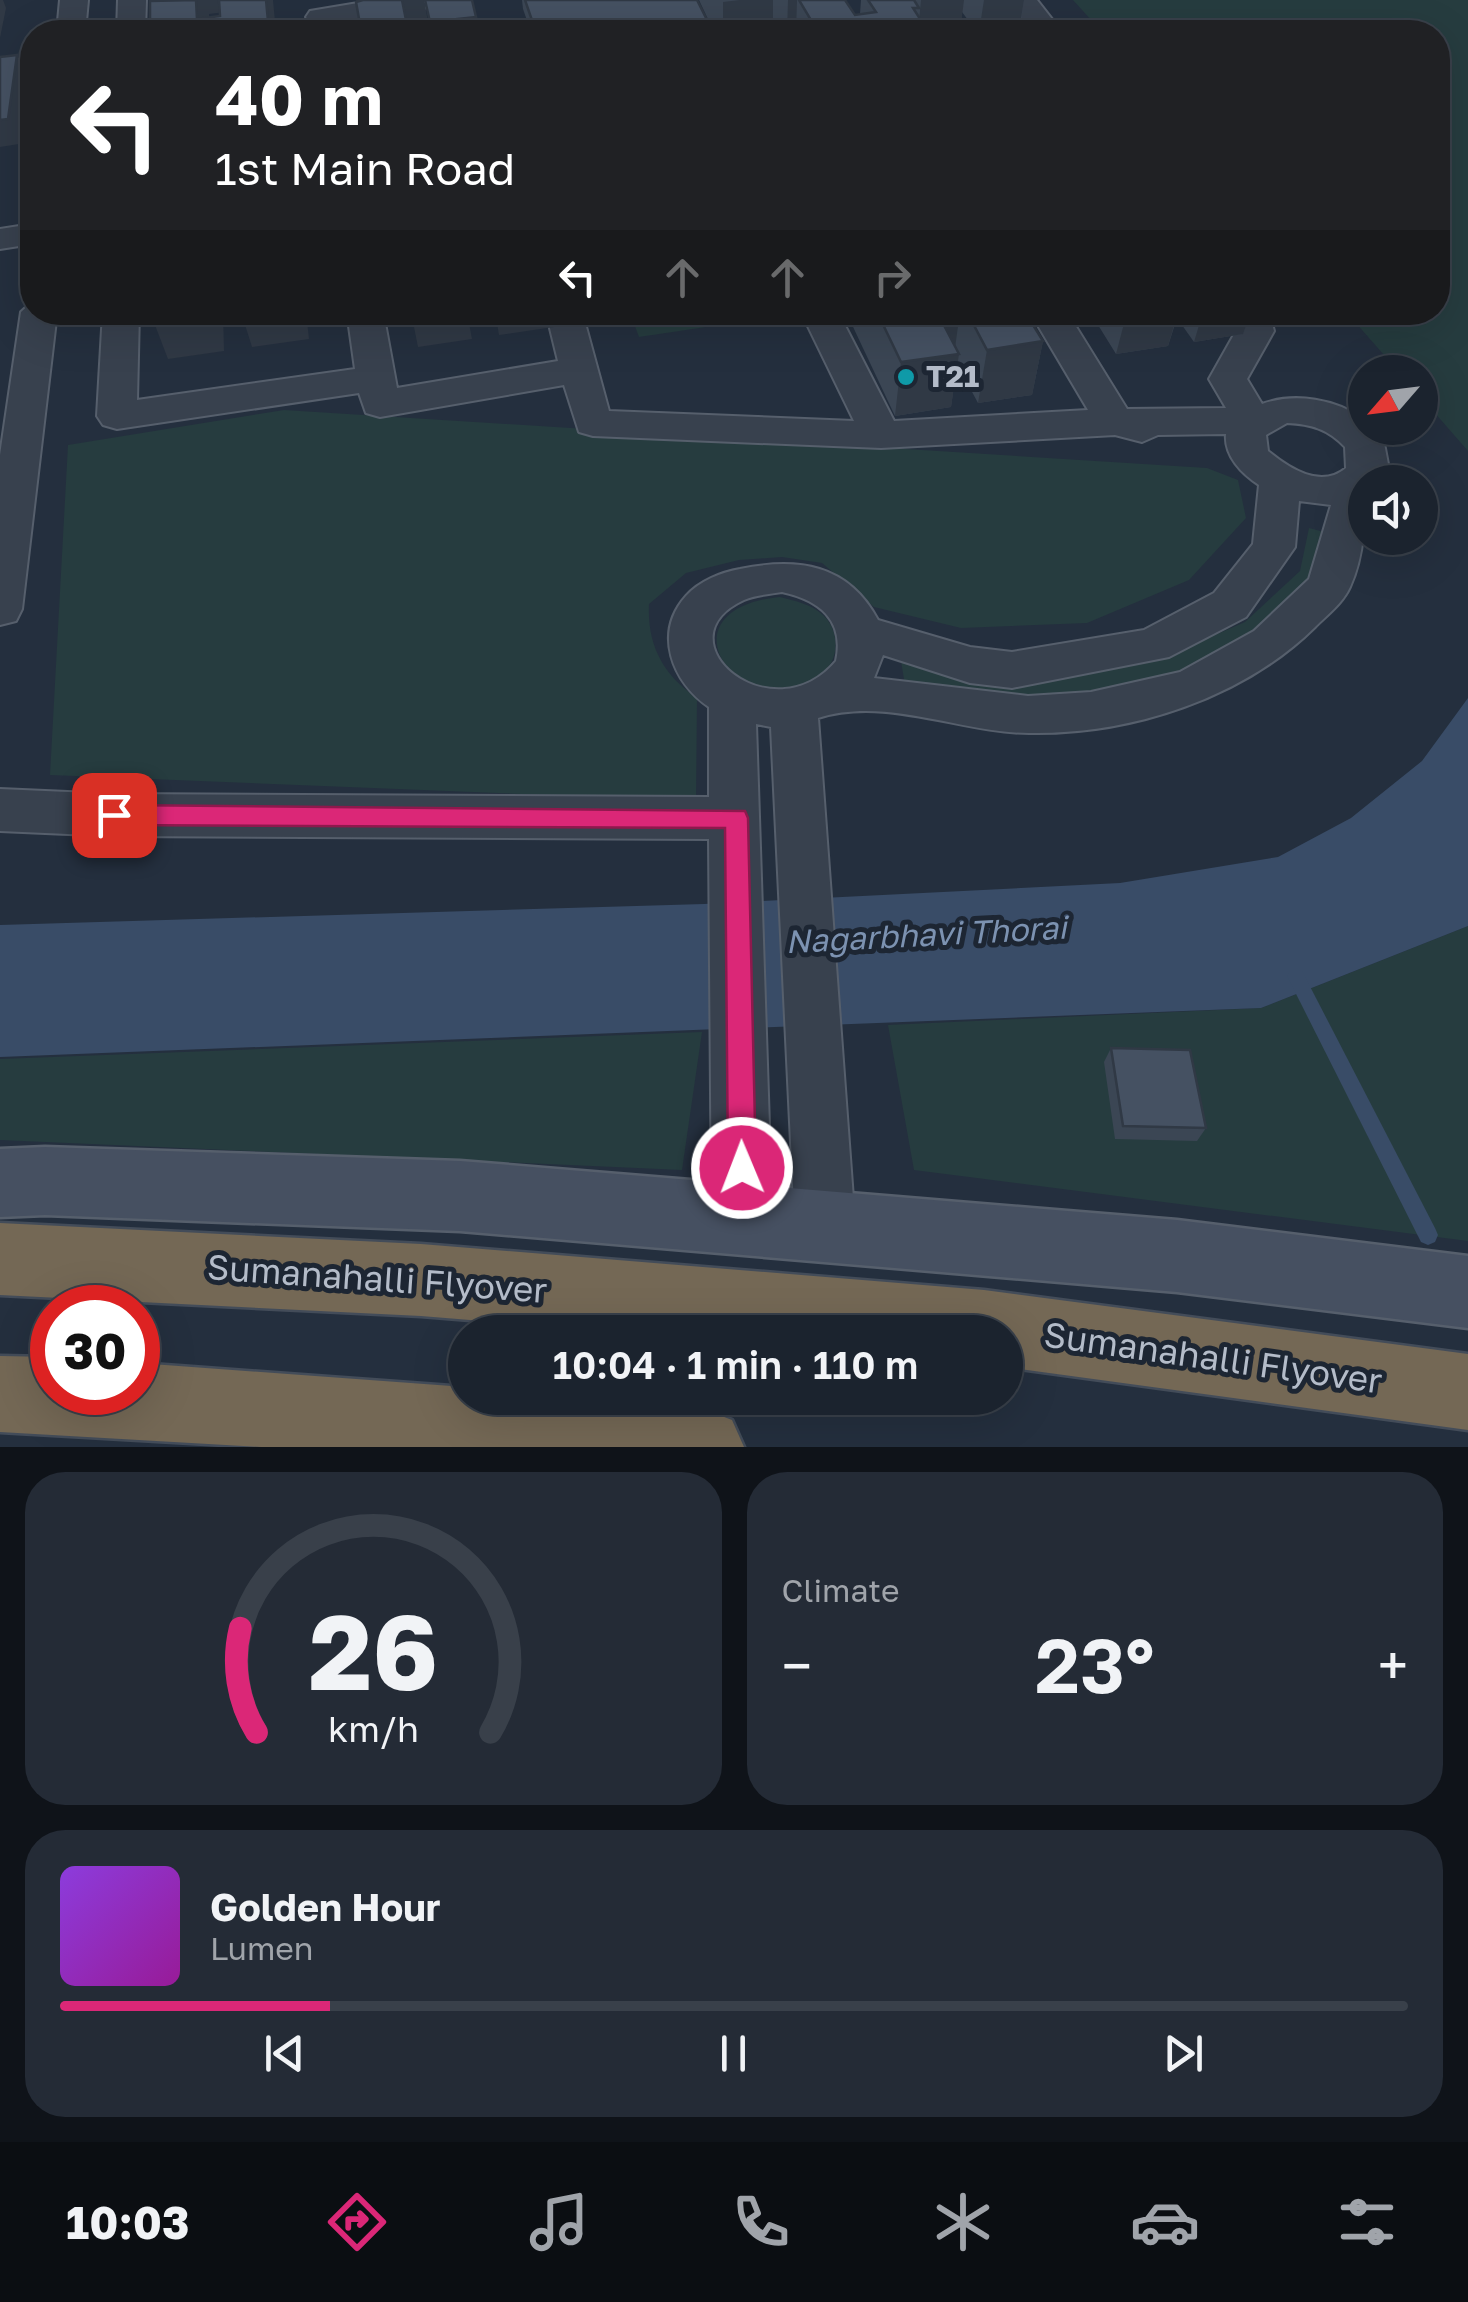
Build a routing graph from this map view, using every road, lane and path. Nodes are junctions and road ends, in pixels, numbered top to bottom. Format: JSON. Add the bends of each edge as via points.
{"nodes":[{"id":1,"x":1022,"y":0,"type":"edge"},
{"id":2,"x":414,"y":3,"type":"dead end"},
{"id":3,"x":319,"y":17,"type":"edge"},
{"id":4,"x":1038,"y":20,"type":"edge"},
{"id":5,"x":35,"y":325,"type":"edge"},
{"id":6,"x":120,"y":325,"type":"edge"},
{"id":7,"x":368,"y":325,"type":"edge"},
{"id":8,"x":567,"y":325,"type":"edge"},
{"id":9,"x":826,"y":325,"type":"edge"},
{"id":10,"x":1056,"y":325,"type":"edge"},
{"id":11,"x":1254,"y":325,"type":"edge"},
{"id":12,"x":578,"y":370,"type":"junction"},
{"id":13,"x":376,"y":378,"type":"junction"},
{"id":14,"x":13,"y":399,"type":"edge"},
{"id":15,"x":1115,"y":422,"type":"junction"},
{"id":16,"x":881,"y":435,"type":"junction"},
{"id":17,"x":1261,"y":454,"type":"junction"},
{"id":18,"x":1370,"y":465,"type":"edge"},
{"id":19,"x":1348,"y":486,"type":"edge"},
{"id":20,"x":1348,"y":517,"type":"edge"},
{"id":21,"x":0,"y":609,"type":"edge"},
{"id":22,"x":862,"y":632,"type":"junction"},
{"id":23,"x":732,"y":700,"type":"junction"},
{"id":24,"x":814,"y":701,"type":"junction"},
{"id":25,"x":0,"y":810,"type":"edge"},
{"id":26,"x":737,"y":826,"type":"junction"},
{"id":27,"x":0,"y":1183,"type":"edge"},
{"id":28,"x":742,"y":1194,"type":"junction"},
{"id":29,"x":823,"y":1194,"type":"junction"},
{"id":30,"x":0,"y":1259,"type":"edge"},
{"id":31,"x":1444,"y":1290,"type":"edge"},
{"id":32,"x":1468,"y":1392,"type":"edge"},
{"id":33,"x":0,"y":1394,"type":"edge"},
{"id":34,"x":705,"y":1447,"type":"edge"}],
"edges":[{"from":1,"to":4,"type":"street"},
{"from":2,"to":3,"type":"street"},
{"from":5,"to":14,"type":"street"},
{"from":6,"to":13,"type":"street","via":[[117,416]]},
{"from":7,"to":13,"type":"street"},
{"from":8,"to":12,"type":"street"},
{"from":9,"to":16,"type":"street"},
{"from":10,"to":15,"type":"street"},
{"from":11,"to":17,"type":"street","via":[[1228,379]]},
{"from":12,"to":13,"type":"street","via":[[380,404]]},
{"from":12,"to":16,"type":"street","via":[[593,423]]},
{"from":14,"to":21,"type":"street"},
{"from":15,"to":16,"type":"street"},
{"from":15,"to":17,"type":"street"},
{"from":17,"to":18,"type":"street","via":[[1284,410],[1342,423],[1368,447]]},
{"from":17,"to":19,"type":"street","via":[[1322,492]]},
{"from":17,"to":22,"type":"street","via":[[1274,547],[1230,605],[1153,645],[1012,670]]},
{"from":20,"to":24,"type":"street","via":[[1328,586],[1270,643],[1191,688],[1090,710],[1028,715],[904,697]]},
{"from":22,"to":23,"type":"street","via":[[834,594],[809,582],[782,576],[727,586],[692,620],[687,642],[708,685]]},
{"from":22,"to":24,"type":"street","via":[[858,665]]},
{"from":23,"to":24,"type":"street","via":[[762,707]]},
{"from":23,"to":26,"type":"street"},
{"from":24,"to":29,"type":"street","via":[[804,828]]},
{"from":25,"to":26,"type":"street"},
{"from":26,"to":28,"type":"street"},
{"from":27,"to":28,"type":"street","via":[[460,1196]]},
{"from":28,"to":29,"type":"street"},
{"from":29,"to":31,"type":"street","via":[[1177,1256]]},
{"from":30,"to":32,"type":"highway","name":"Sumanahalli Flyover","via":[[422,1280],[964,1325]]},
{"from":33,"to":34,"type":"highway","via":[[403,1419]]}]}
